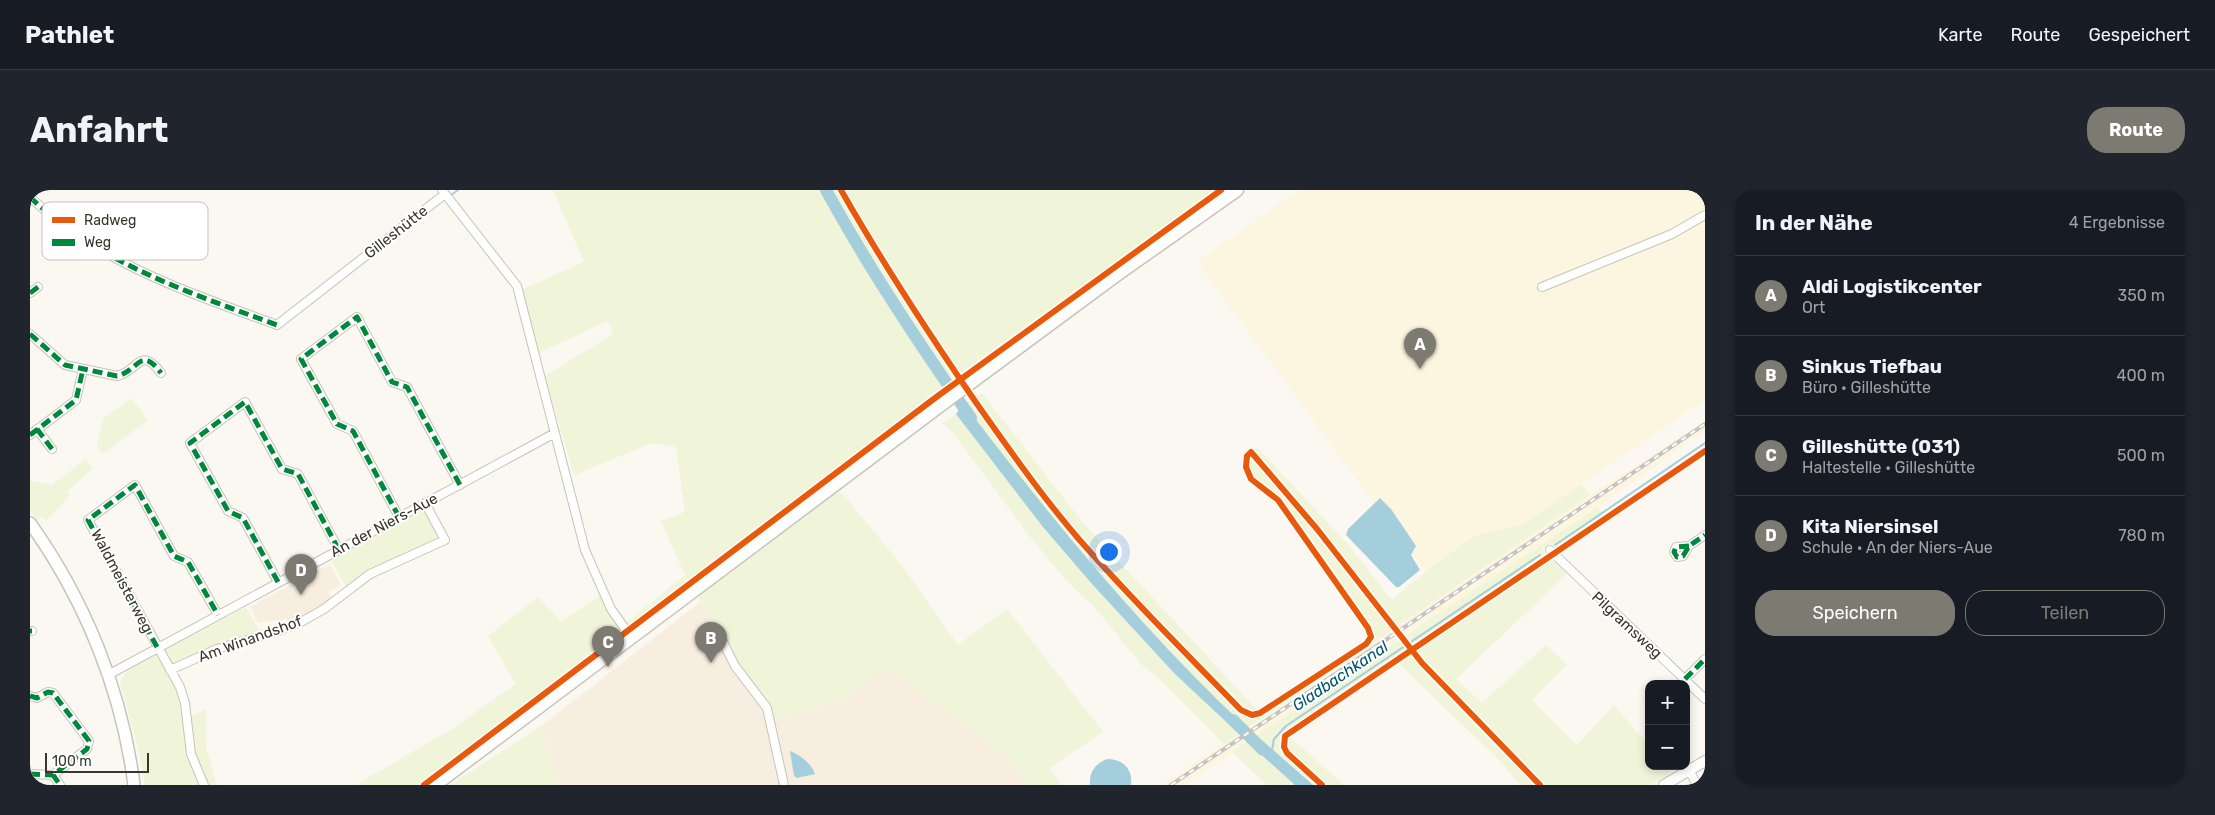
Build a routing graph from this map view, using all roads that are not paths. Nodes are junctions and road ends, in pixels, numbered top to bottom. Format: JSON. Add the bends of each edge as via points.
{"nodes":[{"id":1,"x":1237,"y":190,"type":"edge"},
{"id":2,"x":444,"y":192,"type":"edge"},
{"id":3,"x":30,"y":197,"type":"edge"},
{"id":4,"x":42,"y":208,"type":"edge"},
{"id":5,"x":1705,"y":215,"type":"edge"},
{"id":6,"x":119,"y":260,"type":"edge"},
{"id":7,"x":38,"y":287,"type":"dead end"},
{"id":8,"x":1542,"y":287,"type":"dead end"},
{"id":9,"x":30,"y":293,"type":"edge"},
{"id":10,"x":30,"y":334,"type":"edge"},
{"id":11,"x":38,"y":342,"type":"junction"},
{"id":12,"x":30,"y":348,"type":"edge"},
{"id":13,"x":83,"y":369,"type":"junction"},
{"id":14,"x":161,"y":373,"type":"dead end"},
{"id":15,"x":38,"y":429,"type":"junction"},
{"id":16,"x":555,"y":433,"type":"junction"},
{"id":17,"x":30,"y":435,"type":"edge"},
{"id":18,"x":52,"y":449,"type":"dead end"},
{"id":19,"x":460,"y":485,"type":"junction"},
{"id":20,"x":425,"y":503,"type":"junction"},
{"id":21,"x":399,"y":517,"type":"junction"},
{"id":22,"x":30,"y":523,"type":"edge"},
{"id":23,"x":1705,"y":535,"type":"edge"},
{"id":24,"x":1690,"y":546,"type":"dead end"},
{"id":25,"x":339,"y":550,"type":"junction"},
{"id":26,"x":1550,"y":550,"type":"dead end"},
{"id":27,"x":278,"y":582,"type":"junction"},
{"id":28,"x":218,"y":615,"type":"junction"},
{"id":29,"x":631,"y":637,"type":"junction"},
{"id":30,"x":721,"y":638,"type":"dead end"},
{"id":31,"x":158,"y":647,"type":"junction"},
{"id":32,"x":1705,"y":659,"type":"edge"},
{"id":33,"x":170,"y":670,"type":"junction"},
{"id":34,"x":108,"y":675,"type":"junction"},
{"id":35,"x":1685,"y":679,"type":"junction"},
{"id":36,"x":30,"y":696,"type":"edge"},
{"id":37,"x":1705,"y":699,"type":"edge"},
{"id":38,"x":1705,"y":761,"type":"edge"},
{"id":39,"x":1690,"y":770,"type":"junction"},
{"id":40,"x":30,"y":774,"type":"edge"},
{"id":41,"x":53,"y":775,"type":"junction"},
{"id":42,"x":60,"y":785,"type":"edge"},
{"id":43,"x":134,"y":785,"type":"edge"},
{"id":44,"x":204,"y":785,"type":"edge"},
{"id":45,"x":435,"y":785,"type":"edge"},
{"id":46,"x":784,"y":785,"type":"edge"},
{"id":47,"x":1664,"y":785,"type":"edge"},
{"id":48,"x":1698,"y":785,"type":"edge"}],
"edges":[{"from":1,"to":29,"type":"main road","via":[[1125,269]]},
{"from":2,"to":6,"type":"street","name":"Gilleshütte","via":[[277,325]]},
{"from":2,"to":16,"type":"street","name":"Gilleshütte","via":[[517,286]]},
{"from":3,"to":4,"type":"street","name":"Gilleshütte"},
{"from":5,"to":8,"type":"street","via":[[1672,234]]},
{"from":7,"to":9,"type":"street"},
{"from":10,"to":11,"type":"street"},
{"from":11,"to":12,"type":"street"},
{"from":11,"to":13,"type":"street","via":[[63,364]]},
{"from":13,"to":14,"type":"street","via":[[116,376],[146,360]]},
{"from":13,"to":15,"type":"street","via":[[76,400]]},
{"from":15,"to":17,"type":"street"},
{"from":15,"to":18,"type":"street"},
{"from":16,"to":19,"type":"street","name":"An der Niers-Aue"},
{"from":16,"to":29,"type":"street","name":"Gilleshütte","via":[[586,554],[611,609]]},
{"from":19,"to":20,"type":"street","name":"An der Niers-Aue"},
{"from":19,"to":21,"type":"street","via":[[407,387],[392,382],[357,318],[301,359],[337,424],[352,431]]},
{"from":20,"to":21,"type":"street","name":"An der Niers-Aue"},
{"from":20,"to":33,"type":"street","name":"Am Winandshof","via":[[445,540],[370,574],[301,622],[217,649]]},
{"from":21,"to":25,"type":"street","name":"An der Niers-Aue"},
{"from":22,"to":34,"type":"main road","via":[[76,601]]},
{"from":23,"to":24,"type":"street"},
{"from":25,"to":27,"type":"street","name":"An der Niers-Aue"},
{"from":25,"to":27,"type":"street","via":[[298,474],[282,469],[245,402],[190,443],[228,512],[243,518]]},
{"from":26,"to":35,"type":"street","name":"Pilgramsweg"},
{"from":27,"to":28,"type":"street","name":"An der Niers-Aue"},
{"from":28,"to":31,"type":"street","name":"An der Niers-Aue"},
{"from":28,"to":31,"type":"street","name":"Waldmeisterweg","via":[[188,562],[174,556],[135,485],[88,520]]},
{"from":29,"to":45,"type":"main road"},
{"from":30,"to":46,"type":"street","via":[[735,666],[766,707]]},
{"from":31,"to":33,"type":"street"},
{"from":31,"to":34,"type":"street","name":"An der Niers-Aue"},
{"from":32,"to":35,"type":"street"},
{"from":33,"to":44,"type":"street","via":[[183,695],[191,754]]},
{"from":34,"to":43,"type":"main road","via":[[126,738]]},
{"from":35,"to":37,"type":"street","name":"Pilgramsweg"},
{"from":36,"to":41,"type":"street","via":[[37,698],[53,693],[90,745]]},
{"from":38,"to":39,"type":"street"},
{"from":39,"to":47,"type":"street"},
{"from":39,"to":48,"type":"street"},
{"from":40,"to":41,"type":"street"},
{"from":41,"to":42,"type":"street"}]}
